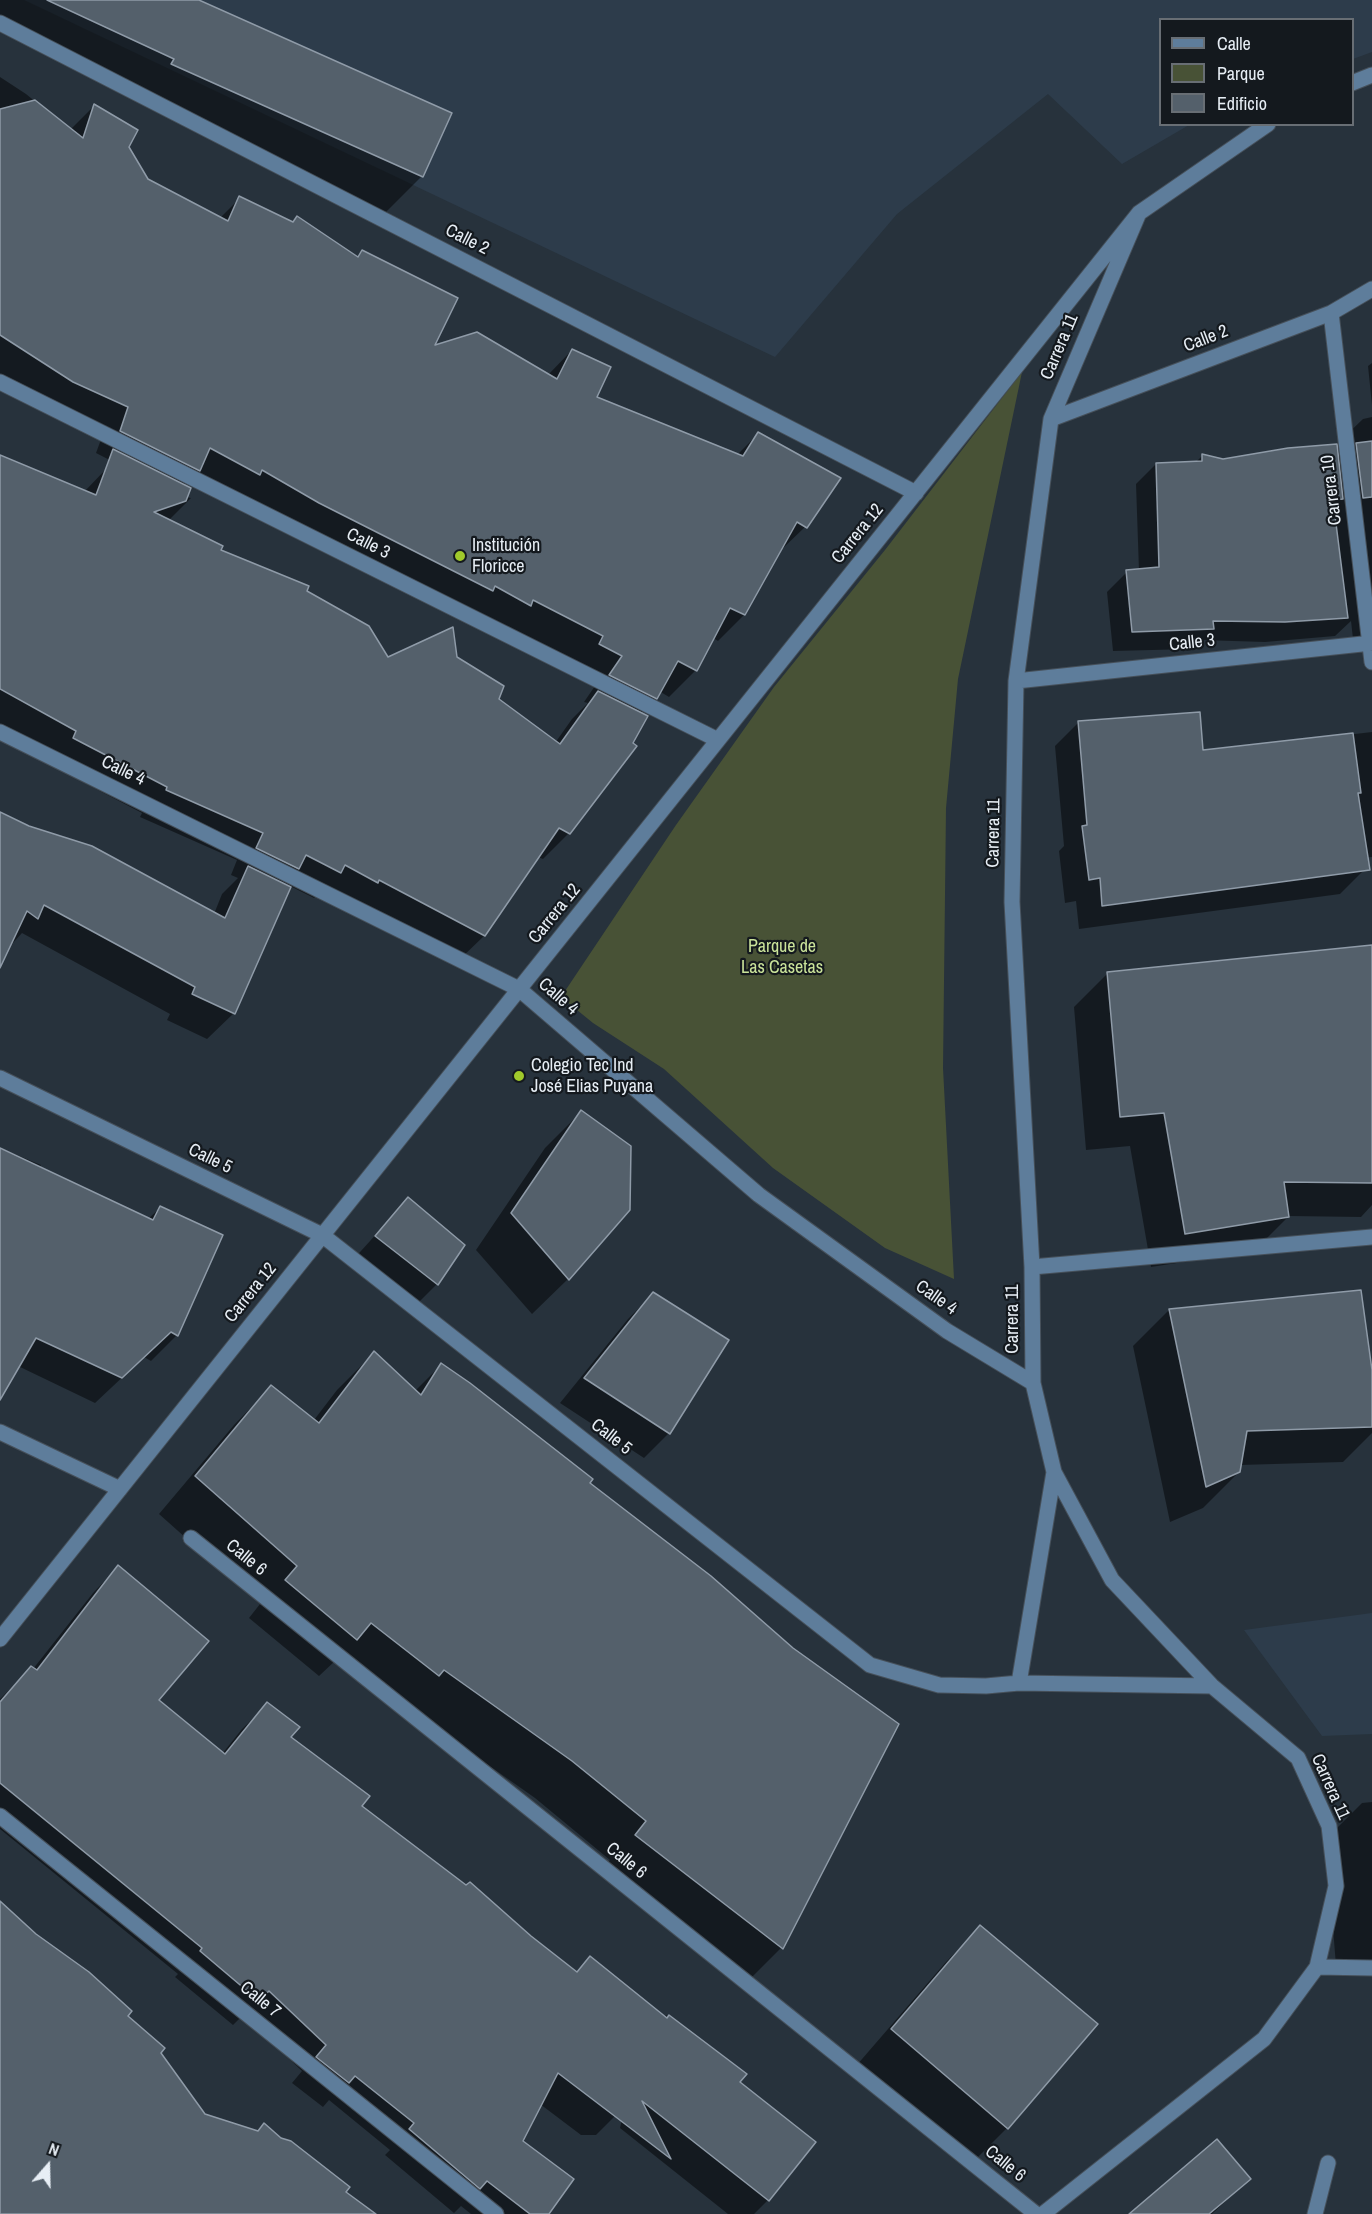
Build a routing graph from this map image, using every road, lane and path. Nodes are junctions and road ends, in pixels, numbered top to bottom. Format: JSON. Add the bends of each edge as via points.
{"nodes":[{"id":1,"x":0,"y":23,"type":"edge"},
{"id":2,"x":1372,"y":75,"type":"edge"},
{"id":3,"x":1354,"y":83,"type":"edge"},
{"id":4,"x":1265,"y":126,"type":"edge"},
{"id":5,"x":1139,"y":213,"type":"junction"},
{"id":6,"x":1372,"y":289,"type":"edge"},
{"id":7,"x":1331,"y":313,"type":"junction"},
{"id":8,"x":0,"y":382,"type":"edge"},
{"id":9,"x":1051,"y":419,"type":"junction"},
{"id":10,"x":916,"y":493,"type":"junction"},
{"id":11,"x":1371,"y":643,"type":"edge"},
{"id":12,"x":1372,"y":662,"type":"edge"},
{"id":13,"x":1016,"y":681,"type":"junction"},
{"id":14,"x":0,"y":732,"type":"edge"},
{"id":15,"x":718,"y":740,"type":"junction"},
{"id":16,"x":519,"y":989,"type":"junction"},
{"id":17,"x":0,"y":1078,"type":"edge"},
{"id":18,"x":322,"y":1235,"type":"junction"},
{"id":19,"x":1372,"y":1237,"type":"edge"},
{"id":20,"x":1032,"y":1267,"type":"junction"},
{"id":21,"x":1032,"y":1383,"type":"junction"},
{"id":22,"x":0,"y":1432,"type":"edge"},
{"id":23,"x":1054,"y":1472,"type":"junction"},
{"id":24,"x":120,"y":1489,"type":"junction"},
{"id":25,"x":191,"y":1538,"type":"dead end"},
{"id":26,"x":0,"y":1639,"type":"edge"},
{"id":27,"x":1019,"y":1683,"type":"junction"},
{"id":28,"x":1212,"y":1686,"type":"junction"},
{"id":29,"x":0,"y":1816,"type":"edge"},
{"id":30,"x":1317,"y":1967,"type":"junction"},
{"id":31,"x":1372,"y":1968,"type":"edge"},
{"id":32,"x":1328,"y":2163,"type":"dead end"},
{"id":33,"x":496,"y":2214,"type":"edge"},
{"id":34,"x":1036,"y":2214,"type":"edge"},
{"id":35,"x":1043,"y":2214,"type":"edge"},
{"id":36,"x":1315,"y":2214,"type":"edge"}],
"edges":[{"from":1,"to":10,"type":"street","name":"Calle 2"},
{"from":2,"to":3,"type":"street"},
{"from":4,"to":5,"type":"street","name":"Carrera 12"},
{"from":5,"to":9,"type":"street","name":"Carrera 11"},
{"from":5,"to":10,"type":"street","name":"Carrera 12"},
{"from":6,"to":7,"type":"street","name":"Calle 2"},
{"from":7,"to":9,"type":"street","name":"Calle 2"},
{"from":7,"to":11,"type":"street","name":"Carrera 10"},
{"from":8,"to":15,"type":"street","name":"Calle 3"},
{"from":9,"to":13,"type":"street","name":"Carrera 11"},
{"from":10,"to":15,"type":"street","name":"Carrera 12"},
{"from":11,"to":12,"type":"street","name":"Carrera 10"},
{"from":11,"to":13,"type":"street","name":"Calle 3"},
{"from":13,"to":20,"type":"street","name":"Carrera 11","via":[[1012,902]]},
{"from":14,"to":16,"type":"street","name":"Calle 4"},
{"from":15,"to":16,"type":"street","name":"Carrera 12"},
{"from":16,"to":18,"type":"street","name":"Carrera 12"},
{"from":16,"to":21,"type":"street","name":"Calle 4","via":[[759,1196],[947,1331]]},
{"from":17,"to":18,"type":"street","name":"Calle 5"},
{"from":18,"to":24,"type":"street","name":"Carrera 12"},
{"from":18,"to":27,"type":"street","name":"Calle 5","via":[[870,1665],[939,1685]]},
{"from":19,"to":20,"type":"street"},
{"from":20,"to":21,"type":"street","name":"Carrera 11"},
{"from":21,"to":23,"type":"street","name":"Carrera 11"},
{"from":22,"to":24,"type":"street"},
{"from":23,"to":27,"type":"street"},
{"from":23,"to":28,"type":"street","name":"Carrera 11","via":[[1112,1580]]},
{"from":24,"to":26,"type":"street","name":"Carrera 12"},
{"from":25,"to":34,"type":"street","name":"Calle 6"},
{"from":27,"to":28,"type":"street","name":"Calle 5"},
{"from":28,"to":30,"type":"street","name":"Carrera 11","via":[[1298,1758],[1329,1826],[1336,1886]]},
{"from":29,"to":33,"type":"street","name":"Calle 7"},
{"from":30,"to":31,"type":"street"},
{"from":30,"to":35,"type":"street","name":"Carrera 11","via":[[1264,2039]]},
{"from":32,"to":36,"type":"street"}]}
